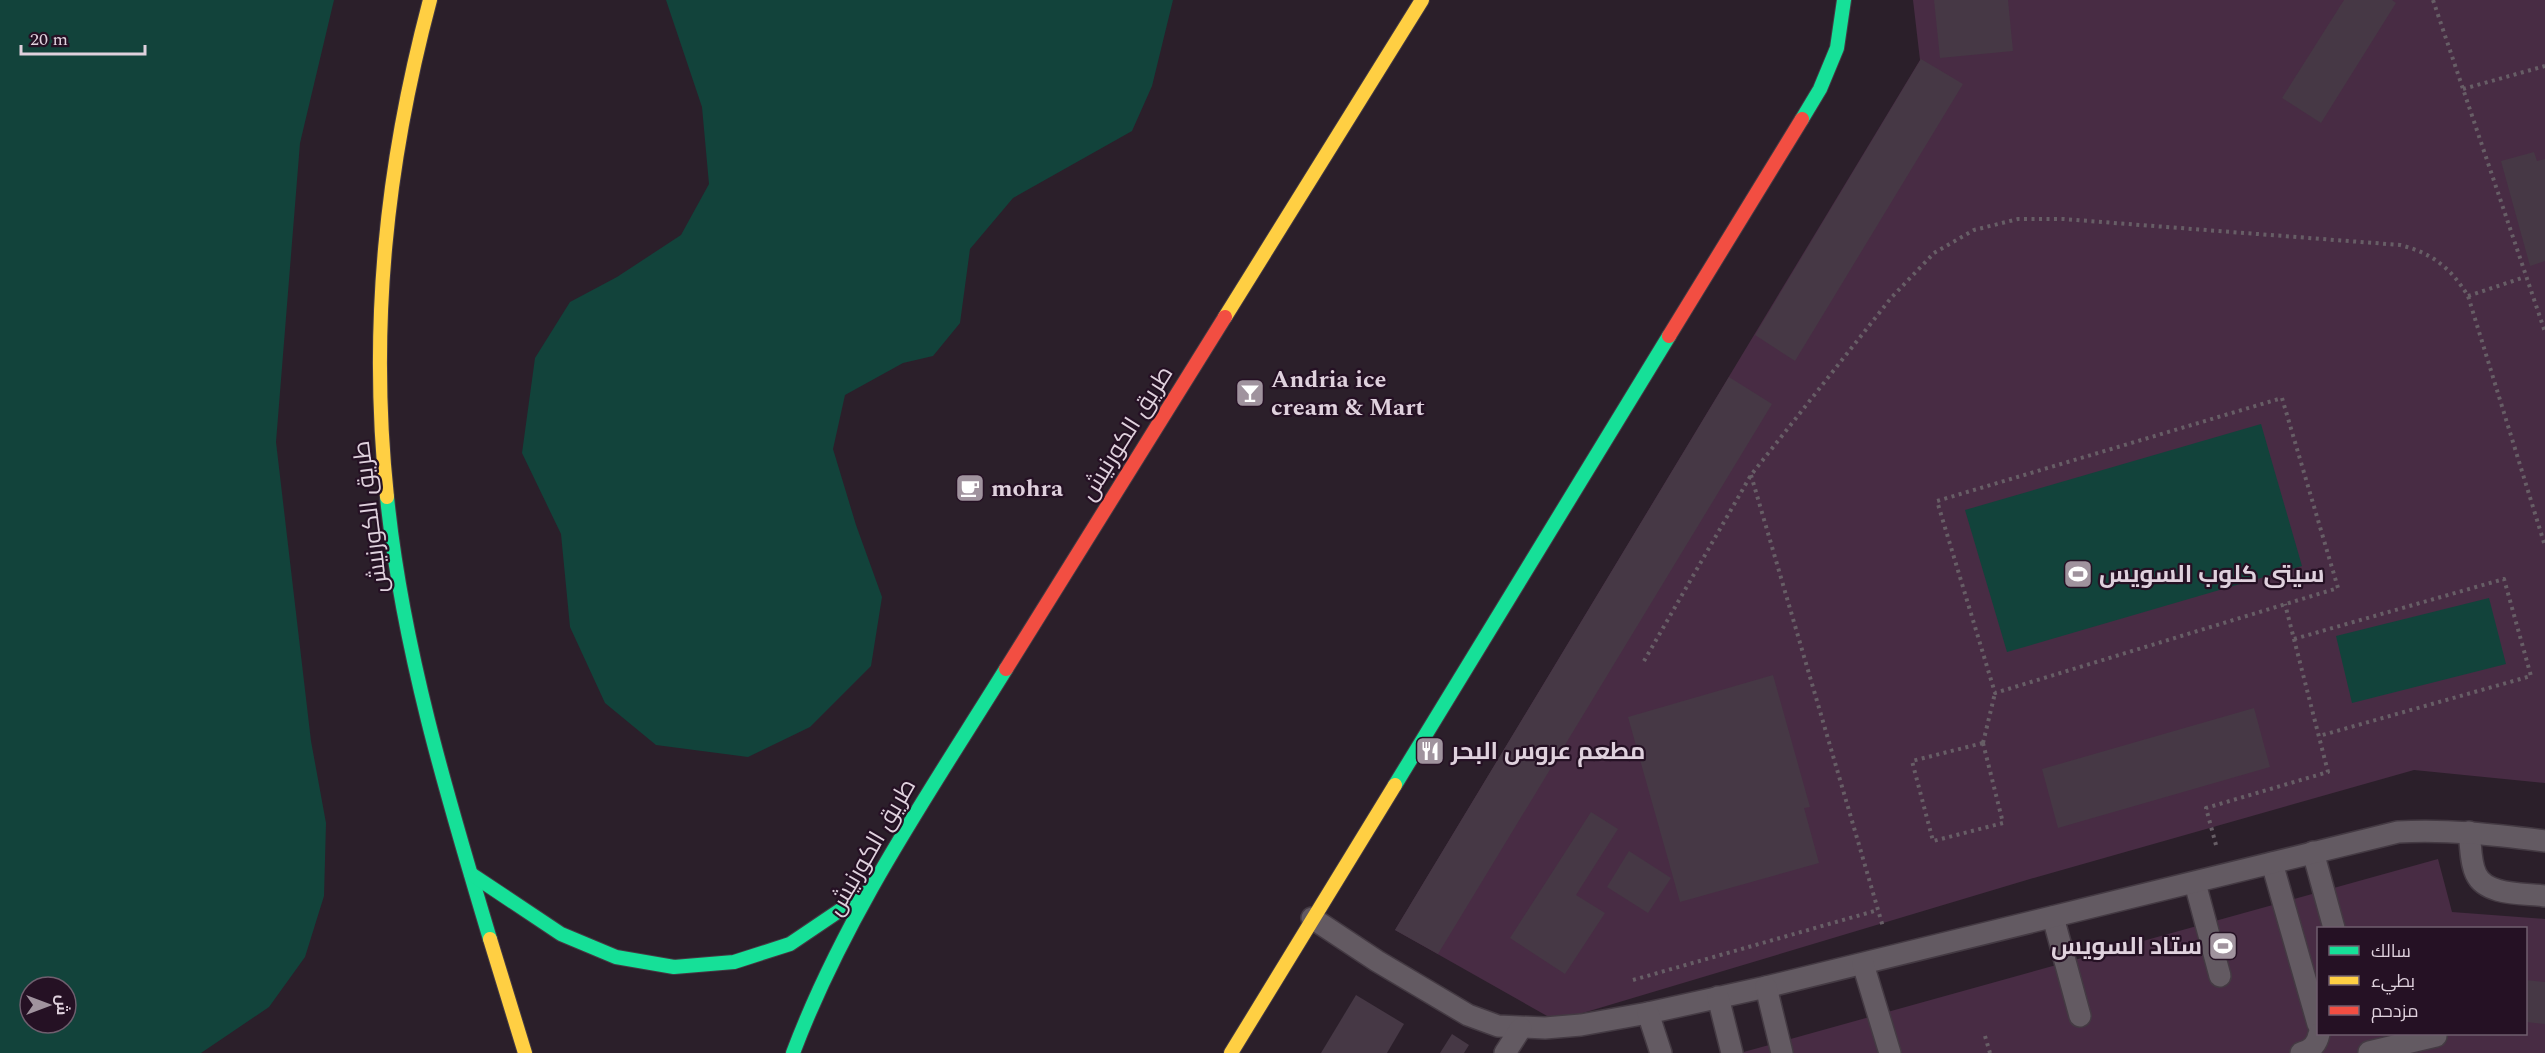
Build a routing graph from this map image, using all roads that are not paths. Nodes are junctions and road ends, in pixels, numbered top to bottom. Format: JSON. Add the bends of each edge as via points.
{"nodes":[{"id":1,"x":430,"y":0,"type":"edge"},
{"id":2,"x":1422,"y":0,"type":"edge"},
{"id":3,"x":1844,"y":0,"type":"edge"},
{"id":4,"x":2469,"y":832,"type":"junction"},
{"id":5,"x":2545,"y":841,"type":"edge"},
{"id":6,"x":2313,"y":852,"type":"junction"},
{"id":7,"x":2272,"y":863,"type":"junction"},
{"id":8,"x":471,"y":874,"type":"junction"},
{"id":9,"x":2194,"y":883,"type":"junction"},
{"id":10,"x":868,"y":890,"type":"junction"},
{"id":11,"x":2545,"y":896,"type":"edge"},
{"id":12,"x":2053,"y":917,"type":"junction"},
{"id":13,"x":1312,"y":918,"type":"junction"},
{"id":14,"x":2334,"y":927,"type":"edge"},
{"id":15,"x":1863,"y":964,"type":"junction"},
{"id":16,"x":2220,"y":976,"type":"dead end"},
{"id":17,"x":1766,"y":987,"type":"junction"},
{"id":18,"x":1718,"y":997,"type":"junction"},
{"id":19,"x":1648,"y":1013,"type":"junction"},
{"id":20,"x":2080,"y":1016,"type":"dead end"},
{"id":21,"x":2317,"y":1017,"type":"edge"},
{"id":22,"x":1521,"y":1028,"type":"junction"},
{"id":23,"x":2319,"y":1035,"type":"edge"},
{"id":24,"x":2364,"y":1035,"type":"edge"},
{"id":25,"x":2436,"y":1041,"type":"edge"},
{"id":26,"x":525,"y":1053,"type":"edge"},
{"id":27,"x":793,"y":1053,"type":"edge"},
{"id":28,"x":1231,"y":1053,"type":"edge"},
{"id":29,"x":1505,"y":1053,"type":"edge"},
{"id":30,"x":1660,"y":1053,"type":"edge"},
{"id":31,"x":1732,"y":1053,"type":"edge"},
{"id":32,"x":1782,"y":1053,"type":"edge"},
{"id":33,"x":1890,"y":1053,"type":"edge"},
{"id":34,"x":2301,"y":1053,"type":"edge"},
{"id":35,"x":2370,"y":1053,"type":"edge"}],
"edges":[{"from":1,"to":8,"type":"main road","name":"طريق الكورنيش","via":[[413,55],[386,218],[378,383],[392,548],[426,709]]},
{"from":2,"to":10,"type":"main road","name":"طريق الكورنيش"},
{"from":3,"to":13,"type":"main road","via":[[1837,48],[1820,89]]},
{"from":4,"to":5,"type":"lane"},
{"from":4,"to":6,"type":"lane","via":[[2398,832]]},
{"from":4,"to":11,"type":"lane","via":[[2473,866],[2481,882],[2498,890]]},
{"from":6,"to":7,"type":"lane"},
{"from":6,"to":14,"type":"lane"},
{"from":7,"to":9,"type":"lane"},
{"from":7,"to":21,"type":"lane"},
{"from":8,"to":10,"type":"main road","via":[[561,934],[616,957],[674,967],[734,962],[790,944]]},
{"from":8,"to":26,"type":"main road","name":"طريق الكورنيش"},
{"from":9,"to":12,"type":"lane"},
{"from":9,"to":16,"type":"lane"},
{"from":10,"to":27,"type":"main road","name":"طريق الكورنيش","via":[[811,1005]]},
{"from":12,"to":15,"type":"lane"},
{"from":12,"to":20,"type":"lane"},
{"from":13,"to":22,"type":"lane","via":[[1467,1015],[1498,1026]]},
{"from":13,"to":28,"type":"main road"},
{"from":15,"to":17,"type":"lane"},
{"from":15,"to":33,"type":"lane"},
{"from":17,"to":18,"type":"lane"},
{"from":17,"to":32,"type":"lane"},
{"from":18,"to":19,"type":"lane"},
{"from":18,"to":31,"type":"lane"},
{"from":19,"to":22,"type":"lane","via":[[1581,1025]]},
{"from":19,"to":30,"type":"lane"},
{"from":22,"to":29,"type":"lane"},
{"from":23,"to":34,"type":"lane","via":[[2317,1042]]},
{"from":24,"to":35,"type":"lane"},
{"from":25,"to":35,"type":"lane"}]}
